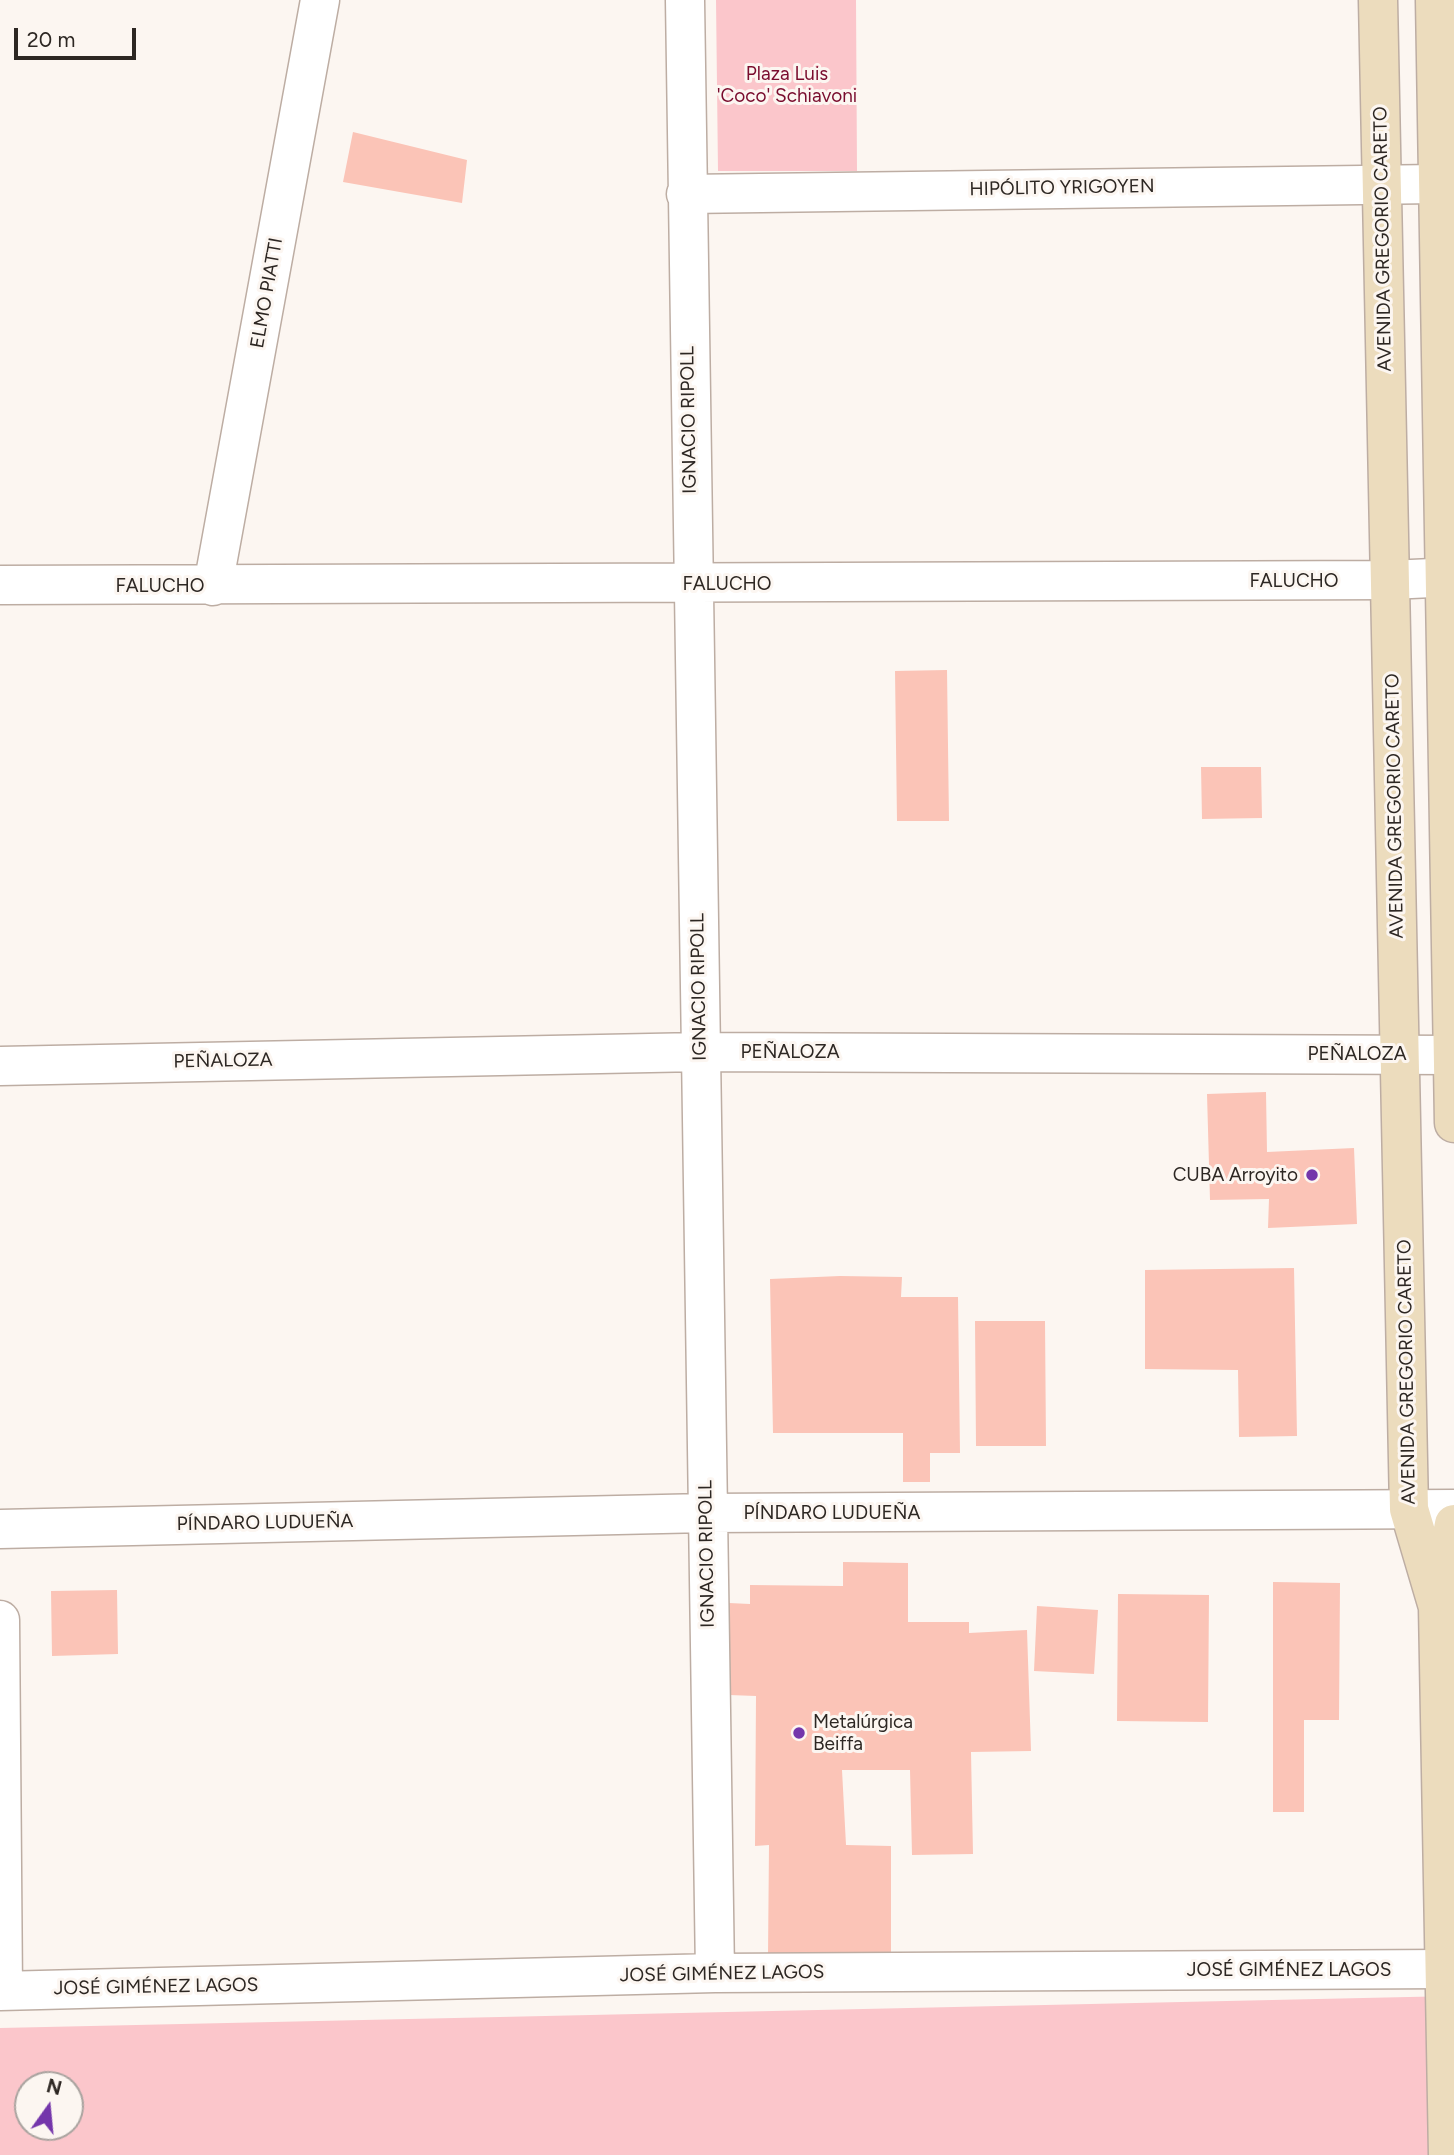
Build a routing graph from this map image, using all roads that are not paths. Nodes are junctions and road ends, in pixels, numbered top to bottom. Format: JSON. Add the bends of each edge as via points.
{"nodes":[{"id":1,"x":320,"y":0,"type":"edge"},
{"id":2,"x":685,"y":0,"type":"edge"},
{"id":3,"x":1378,"y":0,"type":"edge"},
{"id":4,"x":1435,"y":0,"type":"edge"},
{"id":5,"x":1382,"y":183,"type":"junction"},
{"id":6,"x":1437,"y":184,"type":"junction"},
{"id":7,"x":686,"y":194,"type":"junction"},
{"id":8,"x":1451,"y":577,"type":"edge"},
{"id":9,"x":1390,"y":580,"type":"junction"},
{"id":10,"x":692,"y":584,"type":"junction"},
{"id":11,"x":0,"y":585,"type":"edge"},
{"id":12,"x":213,"y":586,"type":"junction"},
{"id":13,"x":700,"y":1052,"type":"junction"},
{"id":14,"x":1401,"y":1054,"type":"junction"},
{"id":15,"x":1454,"y":1055,"type":"edge"},
{"id":16,"x":0,"y":1066,"type":"edge"},
{"id":17,"x":1454,"y":1123,"type":"edge"},
{"id":18,"x":1454,"y":1508,"type":"edge"},
{"id":19,"x":1409,"y":1509,"type":"junction"},
{"id":20,"x":706,"y":1513,"type":"junction"},
{"id":21,"x":1454,"y":1524,"type":"edge"},
{"id":22,"x":0,"y":1530,"type":"edge"},
{"id":23,"x":1438,"y":1607,"type":"junction"},
{"id":24,"x":0,"y":1620,"type":"edge"},
{"id":25,"x":1449,"y":1814,"type":"edge"},
{"id":26,"x":1445,"y":1969,"type":"junction"},
{"id":27,"x":715,"y":1973,"type":"junction"},
{"id":28,"x":2,"y":1991,"type":"edge"},
{"id":29,"x":1448,"y":2155,"type":"edge"}],
"edges":[{"from":1,"to":12,"type":"street","name":"ELMO PIATTI"},
{"from":2,"to":7,"type":"street","name":"IGNACIO RIPOLL"},
{"from":3,"to":5,"type":"main road","name":"AVENIDA GREGORIO CARETO"},
{"from":4,"to":6,"type":"main road"},
{"from":5,"to":6,"type":"street","name":"HIPÓLITO YRIGOYEN"},
{"from":5,"to":7,"type":"street","name":"HIPÓLITO YRIGOYEN"},
{"from":5,"to":9,"type":"main road","name":"AVENIDA GREGORIO CARETO"},
{"from":6,"to":8,"type":"main road"},
{"from":7,"to":10,"type":"street","name":"IGNACIO RIPOLL"},
{"from":8,"to":9,"type":"street","name":"FALUCHO"},
{"from":8,"to":15,"type":"main road"},
{"from":9,"to":10,"type":"street","name":"FALUCHO"},
{"from":9,"to":14,"type":"main road","name":"AVENIDA GREGORIO CARETO"},
{"from":10,"to":12,"type":"street","name":"FALUCHO"},
{"from":10,"to":13,"type":"street","name":"IGNACIO RIPOLL"},
{"from":11,"to":12,"type":"street","name":"FALUCHO"},
{"from":13,"to":14,"type":"street","name":"PEÑALOZA"},
{"from":13,"to":16,"type":"street","name":"PEÑALOZA"},
{"from":13,"to":20,"type":"street","name":"IGNACIO RIPOLL"},
{"from":14,"to":15,"type":"street","name":"PEÑALOZA"},
{"from":14,"to":19,"type":"main road","name":"AVENIDA GREGORIO CARETO"},
{"from":15,"to":17,"type":"main road"},
{"from":18,"to":19,"type":"street","name":"PÍNDARO LUDUEÑA"},
{"from":19,"to":20,"type":"street","name":"PÍNDARO LUDUEÑA"},
{"from":19,"to":23,"type":"main road","name":"AVENIDA GREGORIO CARETO"},
{"from":20,"to":22,"type":"street","name":"PÍNDARO LUDUEÑA"},
{"from":20,"to":27,"type":"street","name":"IGNACIO RIPOLL"},
{"from":21,"to":23,"type":"main road","name":"AVENIDA GREGORIO CARETO"},
{"from":23,"to":25,"type":"main road","name":"AVENIDA GREGORIO CARETO"},
{"from":24,"to":28,"type":"street"},
{"from":25,"to":26,"type":"main road","name":"AVENIDA GREGORIO CARETO"},
{"from":26,"to":27,"type":"street","name":"JOSÉ GIMÉNEZ LAGOS"},
{"from":26,"to":29,"type":"main road","name":"AVENIDA GREGORIO CARETO"},
{"from":27,"to":28,"type":"street","name":"JOSÉ GIMÉNEZ LAGOS"}]}
